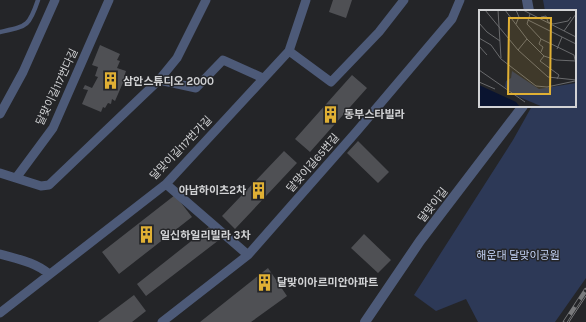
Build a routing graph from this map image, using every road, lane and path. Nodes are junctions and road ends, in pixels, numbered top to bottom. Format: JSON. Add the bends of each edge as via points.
{"nodes":[{"id":1,"x":38,"y":0,"type":"edge"},
{"id":2,"x":55,"y":0,"type":"edge"},
{"id":3,"x":109,"y":0,"type":"edge"},
{"id":4,"x":206,"y":0,"type":"edge"},
{"id":5,"x":306,"y":0,"type":"edge"},
{"id":6,"x":404,"y":0,"type":"edge"},
{"id":7,"x":460,"y":0,"type":"edge"},
{"id":8,"x":527,"y":0,"type":"edge"},
{"id":9,"x":529,"y":10,"type":"edge"},
{"id":10,"x":0,"y":32,"type":"edge"},
{"id":11,"x":289,"y":51,"type":"junction"},
{"id":12,"x":263,"y":78,"type":"junction"},
{"id":13,"x":159,"y":80,"type":"junction"},
{"id":14,"x":522,"y":107,"type":"edge"},
{"id":15,"x":0,"y":114,"type":"edge"},
{"id":16,"x":0,"y":173,"type":"edge"},
{"id":17,"x":16,"y":178,"type":"junction"},
{"id":18,"x":166,"y":184,"type":"junction"},
{"id":19,"x":0,"y":254,"type":"edge"},
{"id":20,"x":248,"y":255,"type":"junction"},
{"id":21,"x":49,"y":274,"type":"junction"},
{"id":22,"x":0,"y":313,"type":"edge"},
{"id":23,"x":162,"y":322,"type":"edge"},
{"id":24,"x":365,"y":322,"type":"edge"}],
"edges":[{"from":1,"to":10,"type":"lane","via":[[32,18],[27,23],[22,27]]},
{"from":2,"to":15,"type":"street","via":[[23,72]]},
{"from":3,"to":17,"type":"street","name":"달맞이길117번다길","via":[[53,128]]},
{"from":4,"to":13,"type":"street","via":[[177,58]]},
{"from":5,"to":11,"type":"street","name":"달맞이길117번가길"},
{"from":6,"to":11,"type":"street","via":[[379,32],[331,82]]},
{"from":7,"to":20,"type":"street","name":"달맞이길65번길","via":[[452,19]]},
{"from":8,"to":9,"type":"street"},
{"from":11,"to":12,"type":"street","name":"달맞이길117번가길"},
{"from":12,"to":13,"type":"street","via":[[223,60],[196,88]]},
{"from":12,"to":18,"type":"street","name":"달맞이길117번가길"},
{"from":13,"to":17,"type":"street","via":[[49,185],[41,186]]},
{"from":14,"to":24,"type":"street","name":"달맞이길","via":[[420,241]]},
{"from":16,"to":17,"type":"street"},
{"from":18,"to":20,"type":"street"},
{"from":18,"to":21,"type":"street","name":"달맞이길117번가길"},
{"from":19,"to":21,"type":"street","via":[[32,263]]},
{"from":20,"to":23,"type":"street","name":"달맞이길65번길"},
{"from":21,"to":22,"type":"street","name":"달맞이길117번가길"}]}
